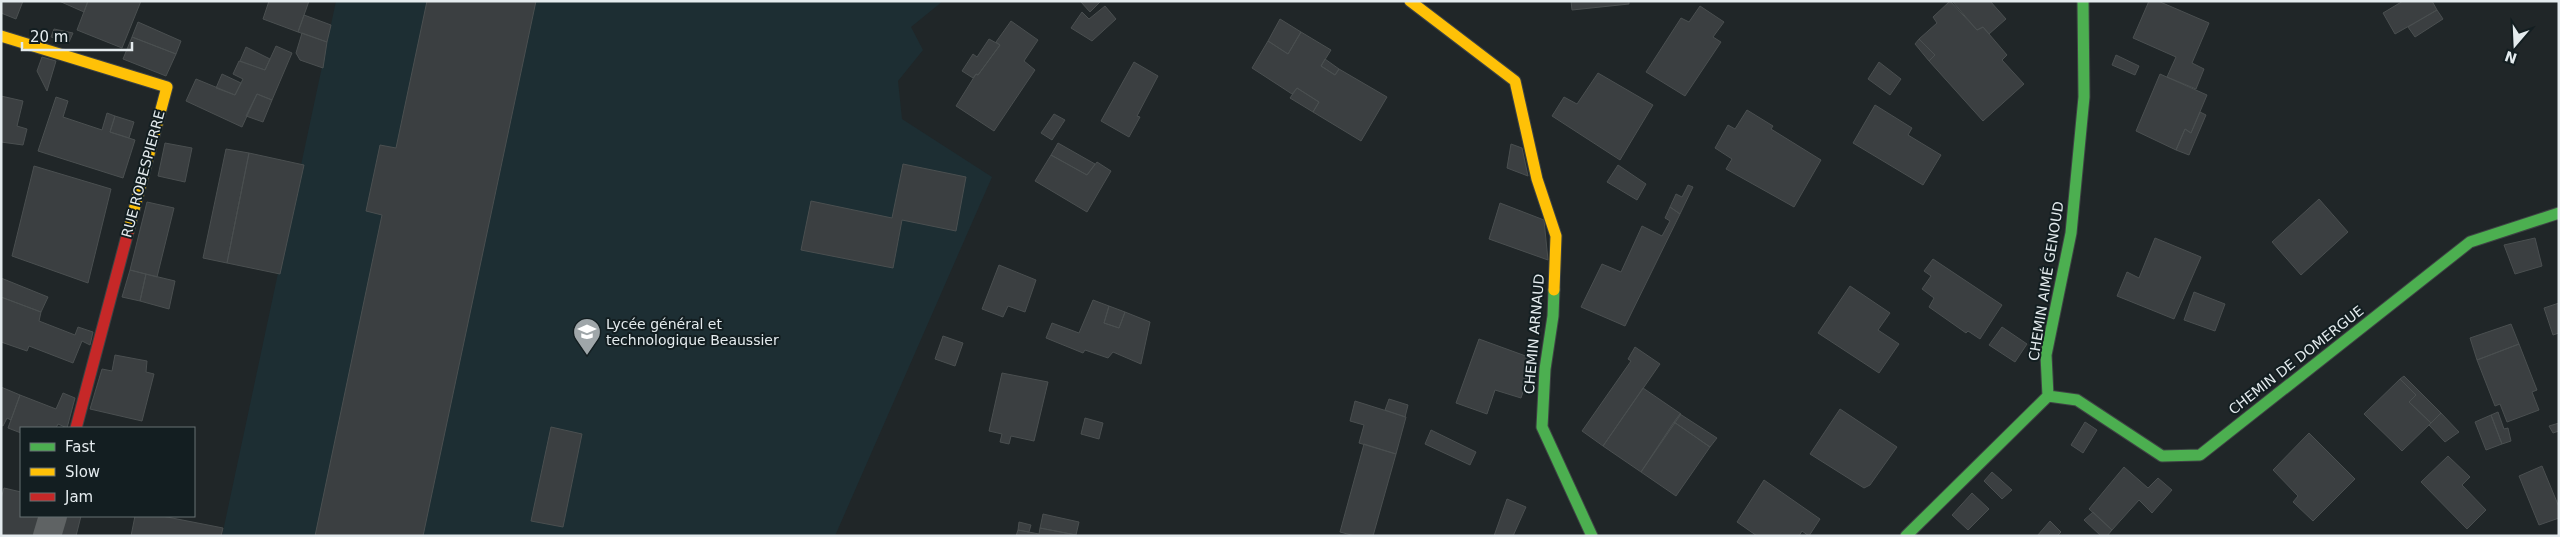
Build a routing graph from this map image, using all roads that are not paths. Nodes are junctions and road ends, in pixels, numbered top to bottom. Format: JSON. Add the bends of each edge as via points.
{"nodes":[{"id":1,"x":1410,"y":1,"type":"edge"},
{"id":2,"x":2083,"y":1,"type":"edge"},
{"id":3,"x":1,"y":36,"type":"edge"},
{"id":4,"x":2559,"y":213,"type":"edge"},
{"id":5,"x":2048,"y":396,"type":"junction"},
{"id":6,"x":76,"y":427,"type":"edge"},
{"id":7,"x":53,"y":517,"type":"edge"},
{"id":8,"x":48,"y":536,"type":"edge"},
{"id":9,"x":1592,"y":536,"type":"edge"},
{"id":10,"x":1906,"y":536,"type":"edge"}],
"edges":[{"from":1,"to":9,"type":"street","name":"CHEMIN ARNAUD","via":[[1515,81],[1537,179],[1556,236],[1553,316],[1545,369],[1542,427]]},
{"from":2,"to":5,"type":"street","name":"CHEMIN AIMÉ GENOUD","via":[[2084,97],[2071,233],[2046,355]]},
{"from":3,"to":6,"type":"street","name":"RUE ROBESPIERRE","via":[[166,87]]},
{"from":4,"to":5,"type":"street","name":"CHEMIN DE DOMERGUE","via":[[2470,242],[2200,455],[2162,456],[2077,400]]},
{"from":5,"to":10,"type":"street"},
{"from":7,"to":8,"type":"street"}]}
